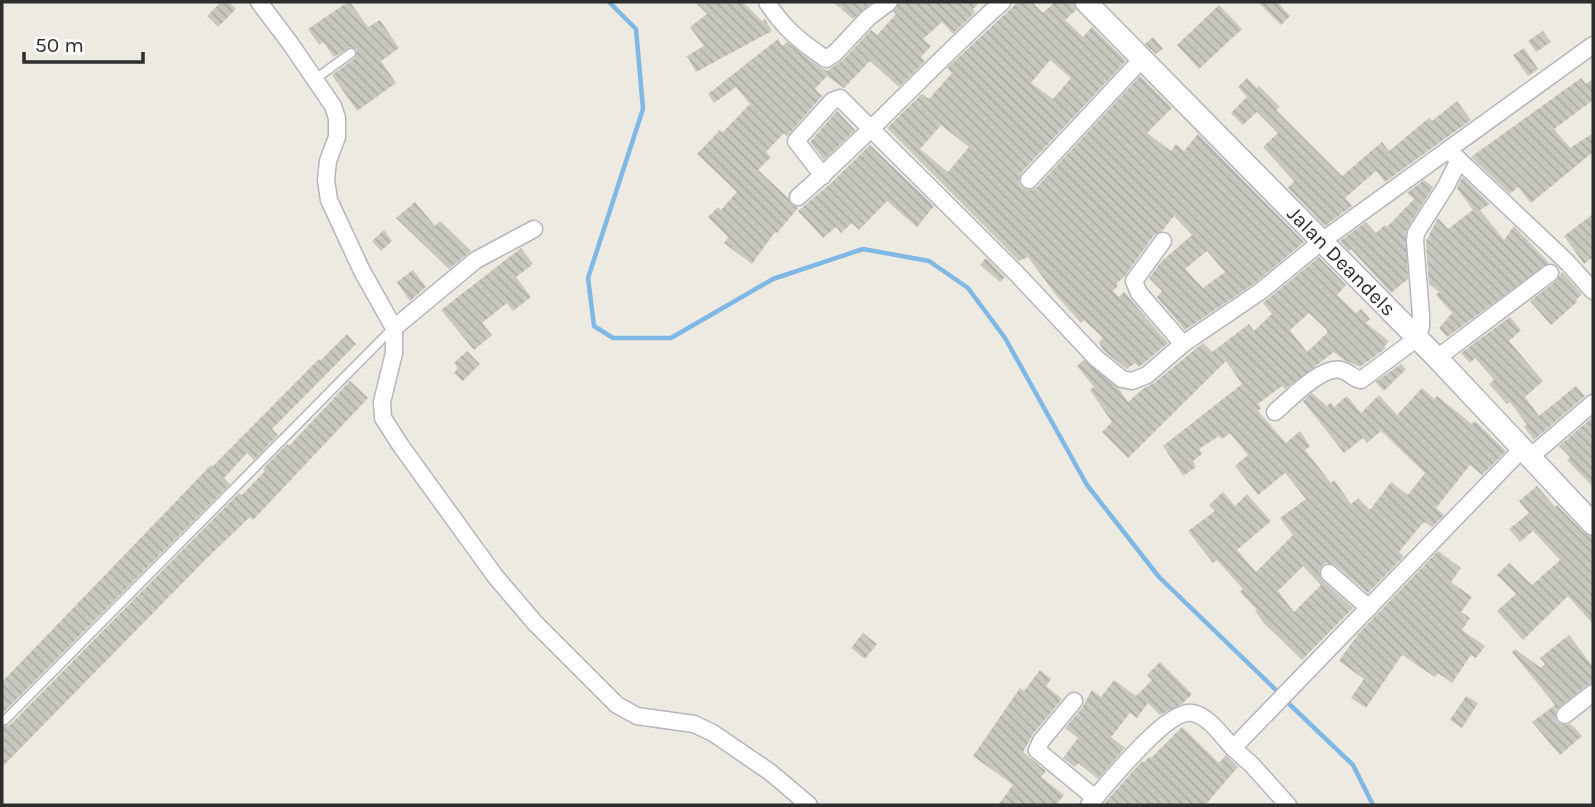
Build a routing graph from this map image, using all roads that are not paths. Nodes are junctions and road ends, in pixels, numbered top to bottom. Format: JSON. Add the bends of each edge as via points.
{"nodes":[{"id":1,"x":258,"y":2,"type":"edge"},
{"id":2,"x":767,"y":2,"type":"edge"},
{"id":3,"x":890,"y":2,"type":"edge"},
{"id":4,"x":1002,"y":2,"type":"edge"},
{"id":5,"x":1086,"y":2,"type":"edge"},
{"id":6,"x":1593,"y":45,"type":"edge"},
{"id":7,"x":351,"y":53,"type":"dead end"},
{"id":8,"x":1141,"y":60,"type":"junction"},
{"id":9,"x":314,"y":80,"type":"junction"},
{"id":10,"x":872,"y":130,"type":"junction"},
{"id":11,"x":1453,"y":155,"type":"junction"},
{"id":12,"x":823,"y":176,"type":"junction"},
{"id":13,"x":1029,"y":180,"type":"dead end"},
{"id":14,"x":798,"y":197,"type":"dead end"},
{"id":15,"x":534,"y":229,"type":"dead end"},
{"id":16,"x":1163,"y":241,"type":"dead end"},
{"id":17,"x":1322,"y":241,"type":"junction"},
{"id":18,"x":1550,"y":273,"type":"dead end"},
{"id":19,"x":1593,"y":290,"type":"edge"},
{"id":20,"x":394,"y":328,"type":"junction"},
{"id":21,"x":1416,"y":339,"type":"junction"},
{"id":22,"x":1183,"y":344,"type":"junction"},
{"id":23,"x":1437,"y":358,"type":"junction"},
{"id":24,"x":1593,"y":403,"type":"edge"},
{"id":25,"x":1275,"y":412,"type":"dead end"},
{"id":26,"x":1526,"y":453,"type":"junction"},
{"id":27,"x":1593,"y":524,"type":"edge"},
{"id":28,"x":1329,"y":573,"type":"dead end"},
{"id":29,"x":1368,"y":608,"type":"junction"},
{"id":30,"x":1593,"y":693,"type":"edge"},
{"id":31,"x":1074,"y":701,"type":"dead end"},
{"id":32,"x":1565,"y":715,"type":"dead end"},
{"id":33,"x":5,"y":720,"type":"dead end"},
{"id":34,"x":1233,"y":748,"type":"junction"},
{"id":35,"x":1092,"y":802,"type":"edge"},
{"id":36,"x":810,"y":805,"type":"edge"},
{"id":37,"x":1288,"y":805,"type":"edge"}],
"edges":[{"from":1,"to":9,"type":"street"},
{"from":2,"to":3,"type":"street","via":[[780,22],[826,59]]},
{"from":4,"to":10,"type":"street"},
{"from":5,"to":8,"type":"street","name":"Jalan Deandels"},
{"from":6,"to":11,"type":"street"},
{"from":7,"to":9,"type":"lane"},
{"from":8,"to":13,"type":"street"},
{"from":8,"to":17,"type":"street","name":"Jalan Deandels"},
{"from":9,"to":20,"type":"street","via":[[337,118],[326,180],[329,200]]},
{"from":10,"to":12,"type":"street"},
{"from":10,"to":12,"type":"street","via":[[840,97],[832,101],[796,141]]},
{"from":10,"to":22,"type":"street","via":[[1122,379],[1132,382],[1147,375]]},
{"from":11,"to":17,"type":"street"},
{"from":11,"to":19,"type":"street"},
{"from":11,"to":21,"type":"street","via":[[1446,186],[1416,233],[1421,327]]},
{"from":12,"to":14,"type":"street"},
{"from":15,"to":20,"type":"street","via":[[476,260]]},
{"from":16,"to":22,"type":"street","via":[[1135,281],[1139,293]]},
{"from":17,"to":21,"type":"street","name":"Jalan Deandels"},
{"from":17,"to":22,"type":"street","via":[[1261,291]]},
{"from":18,"to":23,"type":"street"},
{"from":20,"to":33,"type":"lane"},
{"from":20,"to":36,"type":"street","via":[[383,418],[495,576],[535,623],[617,705],[637,716],[694,724],[713,733]]},
{"from":21,"to":23,"type":"street","name":"Jalan Deandels"},
{"from":21,"to":25,"type":"street","via":[[1361,380],[1341,370],[1319,375]]},
{"from":23,"to":26,"type":"street","name":"Jalan Deandels"},
{"from":24,"to":26,"type":"street"},
{"from":26,"to":27,"type":"street","name":"Jalan Deandels"},
{"from":26,"to":29,"type":"street"},
{"from":28,"to":29,"type":"street"},
{"from":29,"to":34,"type":"street"},
{"from":30,"to":32,"type":"street"},
{"from":31,"to":35,"type":"street","via":[[1037,750]]},
{"from":34,"to":35,"type":"street","via":[[1206,720],[1193,712],[1183,713],[1148,739]]},
{"from":34,"to":37,"type":"street"}]}
